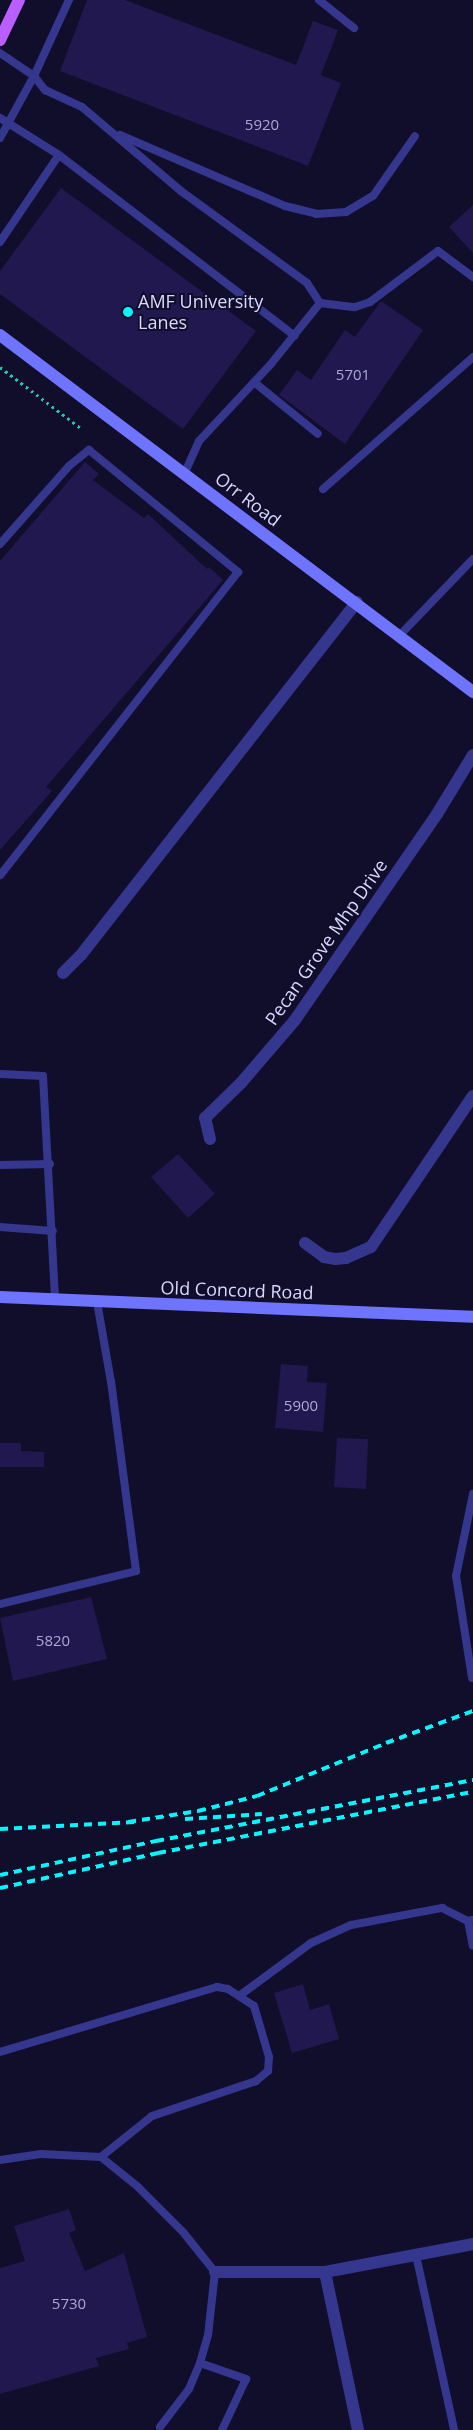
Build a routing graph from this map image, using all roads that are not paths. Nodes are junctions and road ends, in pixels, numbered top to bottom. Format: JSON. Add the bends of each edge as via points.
{"nodes":[{"id":1,"x":19,"y":0,"type":"edge"},
{"id":2,"x":69,"y":0,"type":"edge"},
{"id":3,"x":319,"y":0,"type":"edge"},
{"id":4,"x":354,"y":28,"type":"dead end"},
{"id":5,"x":0,"y":40,"type":"edge"},
{"id":6,"x":0,"y":53,"type":"edge"},
{"id":7,"x":34,"y":76,"type":"junction"},
{"id":8,"x":0,"y":118,"type":"edge"},
{"id":9,"x":10,"y":123,"type":"junction"},
{"id":10,"x":111,"y":131,"type":"junction"},
{"id":11,"x":415,"y":136,"type":"dead end"},
{"id":12,"x":0,"y":138,"type":"edge"},
{"id":13,"x":59,"y":155,"type":"junction"},
{"id":14,"x":0,"y":242,"type":"edge"},
{"id":15,"x":473,"y":277,"type":"edge"},
{"id":16,"x":320,"y":303,"type":"junction"},
{"id":17,"x":0,"y":335,"type":"edge"},
{"id":18,"x":295,"y":336,"type":"junction"},
{"id":19,"x":473,"y":358,"type":"edge"},
{"id":20,"x":254,"y":382,"type":"junction"},
{"id":21,"x":318,"y":434,"type":"dead end"},
{"id":22,"x":184,"y":474,"type":"junction"},
{"id":23,"x":322,"y":489,"type":"dead end"},
{"id":24,"x":0,"y":544,"type":"edge"},
{"id":25,"x":473,"y":559,"type":"edge"},
{"id":26,"x":357,"y":602,"type":"junction"},
{"id":27,"x":400,"y":635,"type":"junction"},
{"id":28,"x":473,"y":692,"type":"edge"},
{"id":29,"x":473,"y":755,"type":"edge"},
{"id":30,"x":0,"y":875,"type":"edge"},
{"id":31,"x":63,"y":973,"type":"dead end"},
{"id":32,"x":0,"y":1074,"type":"edge"},
{"id":33,"x":473,"y":1096,"type":"edge"},
{"id":34,"x":210,"y":1139,"type":"dead end"},
{"id":35,"x":50,"y":1164,"type":"junction"},
{"id":36,"x":0,"y":1165,"type":"edge"},
{"id":37,"x":0,"y":1227,"type":"edge"},
{"id":38,"x":53,"y":1231,"type":"junction"},
{"id":39,"x":305,"y":1243,"type":"dead end"},
{"id":40,"x":0,"y":1297,"type":"edge"},
{"id":41,"x":55,"y":1300,"type":"junction"},
{"id":42,"x":97,"y":1302,"type":"junction"},
{"id":43,"x":473,"y":1317,"type":"edge"},
{"id":44,"x":473,"y":1494,"type":"edge"},
{"id":45,"x":0,"y":1604,"type":"edge"},
{"id":46,"x":472,"y":1678,"type":"edge"},
{"id":47,"x":470,"y":1920,"type":"edge"},
{"id":48,"x":473,"y":1946,"type":"edge"},
{"id":49,"x":239,"y":1996,"type":"junction"},
{"id":50,"x":0,"y":2052,"type":"edge"},
{"id":51,"x":101,"y":2158,"type":"junction"},
{"id":52,"x":0,"y":2160,"type":"edge"},
{"id":53,"x":473,"y":2244,"type":"edge"},
{"id":54,"x":416,"y":2255,"type":"junction"},
{"id":55,"x":215,"y":2272,"type":"junction"},
{"id":56,"x":325,"y":2272,"type":"junction"},
{"id":57,"x":200,"y":2363,"type":"junction"},
{"id":58,"x":160,"y":2429,"type":"edge"},
{"id":59,"x":222,"y":2430,"type":"edge"},
{"id":60,"x":358,"y":2430,"type":"edge"},
{"id":61,"x":454,"y":2430,"type":"edge"}],
"edges":[{"from":1,"to":5,"type":"main road"},
{"from":2,"to":7,"type":"lane"},
{"from":3,"to":4,"type":"lane"},
{"from":6,"to":7,"type":"lane"},
{"from":7,"to":9,"type":"lane"},
{"from":7,"to":10,"type":"lane","via":[[45,90],[82,107]]},
{"from":8,"to":9,"type":"lane"},
{"from":9,"to":12,"type":"lane"},
{"from":9,"to":13,"type":"lane"},
{"from":10,"to":11,"type":"lane","via":[[285,206],[316,214],[346,212],[373,196]]},
{"from":10,"to":16,"type":"lane","via":[[181,191],[307,283]]},
{"from":13,"to":14,"type":"lane"},
{"from":13,"to":18,"type":"lane"},
{"from":15,"to":16,"type":"lane","via":[[438,251],[370,302],[355,307]]},
{"from":16,"to":18,"type":"lane"},
{"from":17,"to":22,"type":"street","name":"Orr Road"},
{"from":18,"to":20,"type":"lane"},
{"from":19,"to":23,"type":"lane"},
{"from":20,"to":21,"type":"lane"},
{"from":20,"to":22,"type":"lane","via":[[199,441]]},
{"from":22,"to":26,"type":"street","name":"Orr Road"},
{"from":24,"to":30,"type":"lane","via":[[69,466],[89,450],[238,572]]},
{"from":25,"to":27,"type":"lane"},
{"from":26,"to":27,"type":"street","name":"Orr Road"},
{"from":26,"to":31,"type":"street","via":[[81,955]]},
{"from":27,"to":28,"type":"street","name":"Orr Road"},
{"from":29,"to":34,"type":"street","name":"Pecan Grove Mhp Drive","via":[[437,814],[295,1020],[241,1083],[205,1118]]},
{"from":32,"to":35,"type":"lane","via":[[43,1076]]},
{"from":33,"to":39,"type":"street","via":[[371,1247],[346,1258],[335,1259],[324,1257]]},
{"from":35,"to":36,"type":"lane"},
{"from":35,"to":38,"type":"lane"},
{"from":37,"to":38,"type":"lane"},
{"from":38,"to":41,"type":"lane"},
{"from":40,"to":41,"type":"street","name":"Old Concord Road"},
{"from":41,"to":42,"type":"street","name":"Old Concord Road"},
{"from":42,"to":43,"type":"street","name":"Old Concord Road"},
{"from":42,"to":45,"type":"lane","via":[[112,1382],[136,1571]]},
{"from":44,"to":46,"type":"lane","via":[[456,1576]]},
{"from":47,"to":48,"type":"lane"},
{"from":47,"to":49,"type":"lane","via":[[442,1908],[351,1925],[311,1943]]},
{"from":49,"to":50,"type":"lane","via":[[217,1986]]},
{"from":49,"to":51,"type":"lane","via":[[254,2006],[269,2057],[268,2070],[256,2081],[152,2116]]},
{"from":51,"to":52,"type":"lane","via":[[41,2154]]},
{"from":51,"to":55,"type":"lane","via":[[164,2213]]},
{"from":53,"to":54,"type":"street"},
{"from":54,"to":56,"type":"street"},
{"from":54,"to":61,"type":"lane"},
{"from":55,"to":56,"type":"street"},
{"from":55,"to":57,"type":"lane","via":[[208,2335]]},
{"from":56,"to":60,"type":"street"},
{"from":57,"to":58,"type":"lane","via":[[174,2413]]},
{"from":57,"to":59,"type":"lane","via":[[246,2379]]}]}
